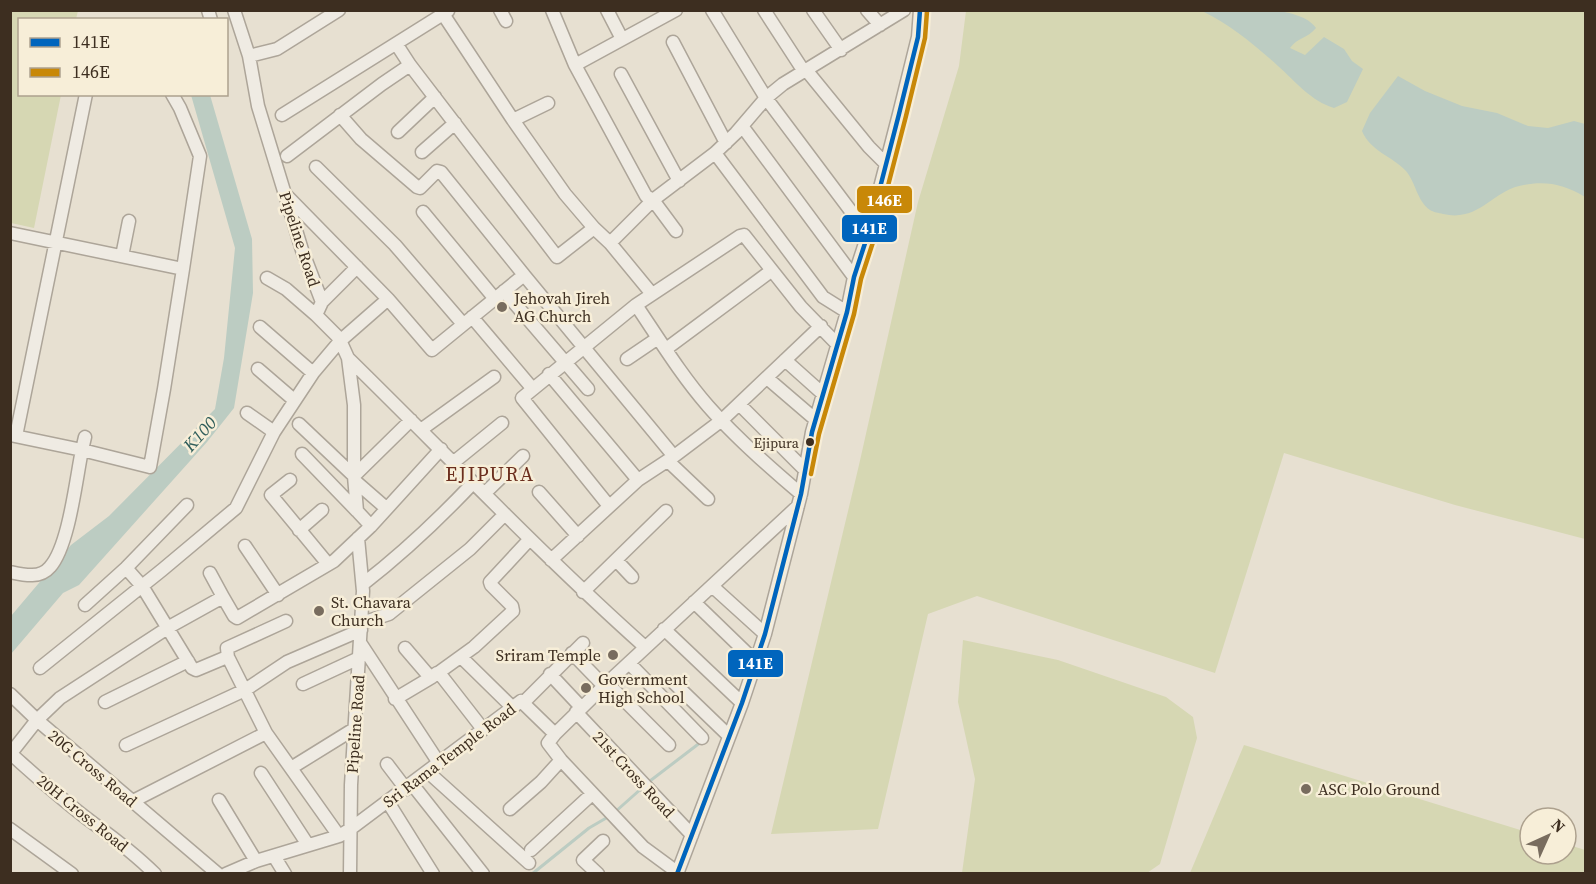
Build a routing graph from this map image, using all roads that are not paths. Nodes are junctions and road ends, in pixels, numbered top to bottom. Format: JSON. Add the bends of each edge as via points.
{"nodes":[{"id":1,"x":234,"y":10,"type":"edge"},
{"id":2,"x":339,"y":10,"type":"edge"},
{"id":3,"x":552,"y":10,"type":"edge"},
{"id":4,"x":607,"y":10,"type":"edge"},
{"id":5,"x":676,"y":10,"type":"edge"},
{"id":6,"x":712,"y":10,"type":"edge"},
{"id":7,"x":764,"y":10,"type":"edge"},
{"id":8,"x":813,"y":10,"type":"edge"},
{"id":9,"x":867,"y":10,"type":"edge"},
{"id":10,"x":904,"y":10,"type":"edge"},
{"id":11,"x":920,"y":10,"type":"edge"},
{"id":12,"x":446,"y":12,"type":"edge"},
{"id":13,"x":661,"y":14,"type":"edge"},
{"id":14,"x":880,"y":26,"type":"junction"},
{"id":15,"x":622,"y":39,"type":"junction"},
{"id":16,"x":673,"y":42,"type":"dead end"},
{"id":17,"x":397,"y":45,"type":"junction"},
{"id":18,"x":841,"y":50,"type":"junction"},
{"id":19,"x":249,"y":56,"type":"junction"},
{"id":20,"x":410,"y":65,"type":"junction"},
{"id":21,"x":575,"y":65,"type":"junction"},
{"id":22,"x":807,"y":71,"type":"junction"},
{"id":23,"x":621,"y":74,"type":"dead end"},
{"id":24,"x":86,"y":96,"type":"edge"},
{"id":25,"x":173,"y":96,"type":"edge"},
{"id":26,"x":435,"y":97,"type":"junction"},
{"id":27,"x":766,"y":98,"type":"junction"},
{"id":28,"x":548,"y":103,"type":"dead end"},
{"id":29,"x":282,"y":115,"type":"dead end"},
{"id":30,"x":340,"y":115,"type":"junction"},
{"id":31,"x":513,"y":120,"type":"junction"},
{"id":32,"x":455,"y":123,"type":"junction"},
{"id":33,"x":741,"y":127,"type":"junction"},
{"id":34,"x":398,"y":132,"type":"dead end"},
{"id":35,"x":726,"y":143,"type":"junction"},
{"id":36,"x":422,"y":152,"type":"dead end"},
{"id":37,"x":716,"y":153,"type":"junction"},
{"id":38,"x":288,"y":156,"type":"dead end"},
{"id":39,"x":886,"y":164,"type":"junction"},
{"id":40,"x":316,"y":167,"type":"dead end"},
{"id":41,"x":679,"y":181,"type":"junction"},
{"id":42,"x":287,"y":196,"type":"junction"},
{"id":43,"x":653,"y":200,"type":"junction"},
{"id":44,"x":423,"y":212,"type":"dead end"},
{"id":45,"x":129,"y":221,"type":"dead end"},
{"id":46,"x":594,"y":228,"type":"junction"},
{"id":47,"x":676,"y":231,"type":"dead end"},
{"id":48,"x":10,"y":233,"type":"edge"},
{"id":49,"x":867,"y":234,"type":"junction"},
{"id":50,"x":55,"y":242,"type":"junction"},
{"id":51,"x":610,"y":243,"type":"junction"},
{"id":52,"x":122,"y":256,"type":"junction"},
{"id":53,"x":357,"y":267,"type":"junction"},
{"id":54,"x":183,"y":269,"type":"junction"},
{"id":55,"x":771,"y":271,"type":"junction"},
{"id":56,"x":524,"y":275,"type":"junction"},
{"id":57,"x":854,"y":277,"type":"junction"},
{"id":58,"x":267,"y":278,"type":"dead end"},
{"id":59,"x":652,"y":294,"type":"junction"},
{"id":60,"x":499,"y":295,"type":"junction"},
{"id":61,"x":388,"y":299,"type":"junction"},
{"id":62,"x":322,"y":302,"type":"junction"},
{"id":63,"x":636,"y":305,"type":"junction"},
{"id":64,"x":847,"y":312,"type":"junction"},
{"id":65,"x":316,"y":315,"type":"junction"},
{"id":66,"x":468,"y":321,"type":"junction"},
{"id":67,"x":821,"y":326,"type":"junction"},
{"id":68,"x":260,"y":327,"type":"dead end"},
{"id":69,"x":658,"y":338,"type":"junction"},
{"id":70,"x":340,"y":341,"type":"junction"},
{"id":71,"x":837,"y":344,"type":"junction"},
{"id":72,"x":584,"y":348,"type":"junction"},
{"id":73,"x":666,"y":349,"type":"junction"},
{"id":74,"x":348,"y":358,"type":"junction"},
{"id":75,"x":627,"y":359,"type":"dead end"},
{"id":76,"x":785,"y":360,"type":"junction"},
{"id":77,"x":564,"y":362,"type":"junction"},
{"id":78,"x":258,"y":369,"type":"dead end"},
{"id":79,"x":313,"y":373,"type":"junction"},
{"id":80,"x":549,"y":374,"type":"junction"},
{"id":81,"x":494,"y":377,"type":"dead end"},
{"id":82,"x":766,"y":378,"type":"junction"},
{"id":83,"x":532,"y":388,"type":"junction"},
{"id":84,"x":588,"y":389,"type":"dead end"},
{"id":85,"x":823,"y":394,"type":"junction"},
{"id":86,"x":294,"y":400,"type":"junction"},
{"id":87,"x":739,"y":404,"type":"junction"},
{"id":88,"x":247,"y":413,"type":"dead end"},
{"id":89,"x":411,"y":420,"type":"junction"},
{"id":90,"x":722,"y":420,"type":"junction"},
{"id":91,"x":816,"y":420,"type":"junction"},
{"id":92,"x":502,"y":423,"type":"dead end"},
{"id":93,"x":299,"y":424,"type":"dead end"},
{"id":94,"x":422,"y":429,"type":"junction"},
{"id":95,"x":274,"y":432,"type":"junction"},
{"id":96,"x":13,"y":435,"type":"edge"},
{"id":97,"x":85,"y":437,"type":"dead end"},
{"id":98,"x":441,"y":449,"type":"junction"},
{"id":99,"x":82,"y":450,"type":"junction"},
{"id":100,"x":302,"y":454,"type":"dead end"},
{"id":101,"x":523,"y":456,"type":"dead end"},
{"id":102,"x":671,"y":459,"type":"junction"},
{"id":103,"x":454,"y":462,"type":"junction"},
{"id":104,"x":805,"y":470,"type":"junction"},
{"id":105,"x":354,"y":479,"type":"junction"},
{"id":106,"x":290,"y":480,"type":"dead end"},
{"id":107,"x":638,"y":480,"type":"junction"},
{"id":108,"x":473,"y":483,"type":"junction"},
{"id":109,"x":539,"y":492,"type":"dead end"},
{"id":110,"x":485,"y":494,"type":"junction"},
{"id":111,"x":708,"y":499,"type":"dead end"},
{"id":112,"x":800,"y":500,"type":"junction"},
{"id":113,"x":187,"y":505,"type":"dead end"},
{"id":114,"x":609,"y":506,"type":"junction"},
{"id":115,"x":386,"y":508,"type":"junction"},
{"id":116,"x":322,"y":510,"type":"dead end"},
{"id":117,"x":666,"y":510,"type":"dead end"},
{"id":118,"x":357,"y":511,"type":"junction"},
{"id":119,"x":505,"y":514,"type":"junction"},
{"id":120,"x":371,"y":526,"type":"junction"},
{"id":121,"x":299,"y":530,"type":"junction"},
{"id":122,"x":578,"y":536,"type":"junction"},
{"id":123,"x":358,"y":538,"type":"junction"},
{"id":124,"x":530,"y":540,"type":"junction"},
{"id":125,"x":245,"y":546,"type":"dead end"},
{"id":126,"x":551,"y":560,"type":"junction"},
{"id":127,"x":616,"y":560,"type":"junction"},
{"id":128,"x":328,"y":564,"type":"junction"},
{"id":129,"x":126,"y":568,"type":"junction"},
{"id":130,"x":10,"y":572,"type":"edge"},
{"id":131,"x":210,"y":573,"type":"dead end"},
{"id":132,"x":632,"y":577,"type":"dead end"},
{"id":133,"x":363,"y":584,"type":"junction"},
{"id":134,"x":712,"y":585,"type":"junction"},
{"id":135,"x":142,"y":586,"type":"junction"},
{"id":136,"x":583,"y":592,"type":"junction"},
{"id":137,"x":278,"y":595,"type":"junction"},
{"id":138,"x":223,"y":597,"type":"junction"},
{"id":139,"x":694,"y":602,"type":"junction"},
{"id":140,"x":85,"y":605,"type":"dead end"},
{"id":141,"x":286,"y":621,"type":"dead end"},
{"id":142,"x":361,"y":626,"type":"junction"},
{"id":143,"x":169,"y":627,"type":"junction"},
{"id":144,"x":664,"y":629,"type":"junction"},
{"id":145,"x":765,"y":634,"type":"junction"},
{"id":146,"x":583,"y":642,"type":"dead end"},
{"id":147,"x":360,"y":644,"type":"junction"},
{"id":148,"x":645,"y":647,"type":"junction"},
{"id":149,"x":405,"y":648,"type":"dead end"},
{"id":150,"x":572,"y":653,"type":"junction"},
{"id":151,"x":461,"y":657,"type":"junction"},
{"id":152,"x":228,"y":658,"type":"junction"},
{"id":153,"x":359,"y":658,"type":"junction"},
{"id":154,"x":188,"y":661,"type":"junction"},
{"id":155,"x":756,"y":662,"type":"junction"},
{"id":156,"x":628,"y":663,"type":"junction"},
{"id":157,"x":40,"y":668,"type":"dead end"},
{"id":158,"x":550,"y":674,"type":"junction"},
{"id":159,"x":435,"y":675,"type":"junction"},
{"id":160,"x":674,"y":683,"type":"dead end"},
{"id":161,"x":303,"y":684,"type":"dead end"},
{"id":162,"x":606,"y":684,"type":"junction"},
{"id":163,"x":245,"y":690,"type":"junction"},
{"id":164,"x":10,"y":694,"type":"edge"},
{"id":165,"x":395,"y":699,"type":"junction"},
{"id":166,"x":105,"y":702,"type":"dead end"},
{"id":167,"x":524,"y":702,"type":"junction"},
{"id":168,"x":742,"y":703,"type":"junction"},
{"id":169,"x":512,"y":707,"type":"junction"},
{"id":170,"x":579,"y":710,"type":"junction"},
{"id":171,"x":37,"y":720,"type":"junction"},
{"id":172,"x":482,"y":728,"type":"junction"},
{"id":173,"x":354,"y":729,"type":"junction"},
{"id":174,"x":266,"y":733,"type":"junction"},
{"id":175,"x":555,"y":734,"type":"junction"},
{"id":176,"x":729,"y":736,"type":"junction"},
{"id":177,"x":702,"y":738,"type":"dead end"},
{"id":178,"x":126,"y":745,"type":"dead end"},
{"id":179,"x":669,"y":745,"type":"dead end"},
{"id":180,"x":11,"y":753,"type":"edge"},
{"id":181,"x":561,"y":760,"type":"junction"},
{"id":182,"x":439,"y":763,"type":"junction"},
{"id":183,"x":387,"y":764,"type":"dead end"},
{"id":184,"x":291,"y":768,"type":"junction"},
{"id":185,"x":428,"y":772,"type":"junction"},
{"id":186,"x":261,"y":773,"type":"dead end"},
{"id":187,"x":409,"y":786,"type":"junction"},
{"id":188,"x":592,"y":794,"type":"junction"},
{"id":189,"x":219,"y":800,"type":"dead end"},
{"id":190,"x":133,"y":801,"type":"junction"},
{"id":191,"x":388,"y":802,"type":"junction"},
{"id":192,"x":510,"y":809,"type":"dead end"},
{"id":193,"x":10,"y":829,"type":"edge"},
{"id":194,"x":344,"y":833,"type":"junction"},
{"id":195,"x":692,"y":835,"type":"junction"},
{"id":196,"x":603,"y":842,"type":"dead end"},
{"id":197,"x":308,"y":845,"type":"junction"},
{"id":198,"x":531,"y":850,"type":"dead end"},
{"id":199,"x":274,"y":856,"type":"junction"},
{"id":200,"x":350,"y":858,"type":"junction"},
{"id":201,"x":256,"y":861,"type":"junction"},
{"id":202,"x":529,"y":864,"type":"dead end"},
{"id":203,"x":234,"y":872,"type":"edge"},
{"id":204,"x":72,"y":873,"type":"edge"},
{"id":205,"x":155,"y":873,"type":"edge"},
{"id":206,"x":218,"y":873,"type":"edge"},
{"id":207,"x":285,"y":873,"type":"edge"},
{"id":208,"x":350,"y":873,"type":"edge"},
{"id":209,"x":360,"y":873,"type":"edge"},
{"id":210,"x":434,"y":873,"type":"edge"},
{"id":211,"x":483,"y":873,"type":"edge"},
{"id":212,"x":598,"y":873,"type":"edge"},
{"id":213,"x":677,"y":873,"type":"edge"}],
"edges":[{"from":1,"to":19,"type":"street","name":"Pipeline Road"},
{"from":2,"to":19,"type":"street","via":[[277,49]]},
{"from":3,"to":21,"type":"street"},
{"from":4,"to":15,"type":"street"},
{"from":5,"to":13,"type":"street"},
{"from":6,"to":27,"type":"street"},
{"from":7,"to":22,"type":"street"},
{"from":8,"to":18,"type":"street"},
{"from":9,"to":14,"type":"street"},
{"from":10,"to":14,"type":"street"},
{"from":11,"to":39,"type":"street","via":[[918,37]]},
{"from":12,"to":17,"type":"street"},
{"from":12,"to":31,"type":"street"},
{"from":13,"to":15,"type":"street"},
{"from":14,"to":18,"type":"street"},
{"from":15,"to":21,"type":"street"},
{"from":16,"to":35,"type":"street"},
{"from":17,"to":20,"type":"street"},
{"from":17,"to":29,"type":"street"},
{"from":18,"to":22,"type":"street"},
{"from":19,"to":42,"type":"street","name":"Pipeline Road","via":[[258,106]]},
{"from":20,"to":26,"type":"street"},
{"from":20,"to":30,"type":"street"},
{"from":21,"to":43,"type":"street","via":[[646,196]]},
{"from":22,"to":27,"type":"street"},
{"from":22,"to":39,"type":"street"},
{"from":23,"to":41,"type":"street"},
{"from":24,"to":50,"type":"street"},
{"from":25,"to":54,"type":"street","via":[[200,156]]},
{"from":26,"to":32,"type":"street"},
{"from":26,"to":34,"type":"street"},
{"from":27,"to":33,"type":"street"},
{"from":27,"to":49,"type":"street"},
{"from":28,"to":31,"type":"street"},
{"from":30,"to":38,"type":"street"},
{"from":30,"to":56,"type":"street","via":[[361,140],[417,187],[441,172]]},
{"from":31,"to":46,"type":"street"},
{"from":32,"to":36,"type":"street"},
{"from":32,"to":46,"type":"street","via":[[557,257]]},
{"from":33,"to":35,"type":"street"},
{"from":33,"to":57,"type":"street"},
{"from":35,"to":37,"type":"street"},
{"from":37,"to":41,"type":"street"},
{"from":37,"to":64,"type":"street","via":[[823,297]]},
{"from":39,"to":49,"type":"street"},
{"from":40,"to":66,"type":"street"},
{"from":41,"to":43,"type":"street"},
{"from":42,"to":53,"type":"street"},
{"from":42,"to":62,"type":"street","name":"Pipeline Road"},
{"from":43,"to":47,"type":"street"},
{"from":43,"to":51,"type":"street"},
{"from":44,"to":60,"type":"street"},
{"from":45,"to":52,"type":"street"},
{"from":46,"to":51,"type":"street"},
{"from":48,"to":50,"type":"street"},
{"from":49,"to":57,"type":"street"},
{"from":50,"to":52,"type":"street"},
{"from":50,"to":96,"type":"street"},
{"from":51,"to":59,"type":"street"},
{"from":52,"to":54,"type":"street"},
{"from":53,"to":61,"type":"street"},
{"from":53,"to":62,"type":"street"},
{"from":54,"to":99,"type":"street","via":[[150,467]]},
{"from":55,"to":59,"type":"street","via":[[744,235]]},
{"from":55,"to":67,"type":"street"},
{"from":55,"to":73,"type":"street"},
{"from":56,"to":60,"type":"street"},
{"from":56,"to":72,"type":"street"},
{"from":57,"to":64,"type":"street"},
{"from":58,"to":65,"type":"street"},
{"from":59,"to":63,"type":"street"},
{"from":60,"to":66,"type":"street"},
{"from":60,"to":77,"type":"street"},
{"from":61,"to":66,"type":"street","via":[[432,350]]},
{"from":61,"to":70,"type":"street"},
{"from":62,"to":65,"type":"street","name":"Pipeline Road"},
{"from":63,"to":69,"type":"street"},
{"from":63,"to":72,"type":"street"},
{"from":64,"to":71,"type":"street"},
{"from":65,"to":70,"type":"street"},
{"from":66,"to":83,"type":"street"},
{"from":67,"to":71,"type":"street"},
{"from":67,"to":76,"type":"street"},
{"from":68,"to":79,"type":"street"},
{"from":69,"to":73,"type":"street"},
{"from":69,"to":75,"type":"street"},
{"from":70,"to":74,"type":"street"},
{"from":70,"to":79,"type":"street"},
{"from":71,"to":85,"type":"street"},
{"from":72,"to":77,"type":"street"},
{"from":72,"to":102,"type":"street"},
{"from":73,"to":90,"type":"street"},
{"from":74,"to":89,"type":"street"},
{"from":74,"to":105,"type":"street","via":[[354,405]]},
{"from":76,"to":82,"type":"street"},
{"from":76,"to":85,"type":"street"},
{"from":77,"to":80,"type":"street"},
{"from":77,"to":84,"type":"street"},
{"from":78,"to":86,"type":"street"},
{"from":79,"to":86,"type":"street"},
{"from":80,"to":83,"type":"street"},
{"from":80,"to":107,"type":"street"},
{"from":81,"to":94,"type":"street"},
{"from":82,"to":87,"type":"street"},
{"from":82,"to":91,"type":"street"},
{"from":83,"to":114,"type":"street","via":[[522,400]]},
{"from":85,"to":91,"type":"street"},
{"from":86,"to":95,"type":"street"},
{"from":87,"to":90,"type":"street"},
{"from":87,"to":104,"type":"street"},
{"from":88,"to":95,"type":"street"},
{"from":89,"to":94,"type":"street"},
{"from":89,"to":105,"type":"street"},
{"from":90,"to":102,"type":"street"},
{"from":90,"to":112,"type":"street"},
{"from":91,"to":104,"type":"street"},
{"from":92,"to":103,"type":"street"},
{"from":93,"to":105,"type":"street"},
{"from":94,"to":98,"type":"street"},
{"from":95,"to":135,"type":"street","via":[[236,508]]},
{"from":96,"to":99,"type":"street"},
{"from":97,"to":99,"type":"street"},
{"from":98,"to":103,"type":"street"},
{"from":98,"to":115,"type":"street"},
{"from":99,"to":130,"type":"street","via":[[63,545],[50,568],[32,576]]},
{"from":100,"to":118,"type":"street"},
{"from":101,"to":110,"type":"street"},
{"from":102,"to":107,"type":"street"},
{"from":102,"to":111,"type":"street"},
{"from":103,"to":108,"type":"street"},
{"from":104,"to":112,"type":"street"},
{"from":105,"to":115,"type":"street"},
{"from":105,"to":118,"type":"street"},
{"from":106,"to":121,"type":"street","via":[[271,495]]},
{"from":107,"to":114,"type":"street"},
{"from":108,"to":110,"type":"street"},
{"from":108,"to":133,"type":"street","via":[[419,538]]},
{"from":109,"to":122,"type":"street"},
{"from":110,"to":119,"type":"street"},
{"from":112,"to":134,"type":"street"},
{"from":112,"to":145,"type":"street"},
{"from":113,"to":129,"type":"street"},
{"from":114,"to":122,"type":"street"},
{"from":115,"to":120,"type":"street"},
{"from":116,"to":121,"type":"street"},
{"from":117,"to":127,"type":"street"},
{"from":118,"to":120,"type":"street"},
{"from":119,"to":124,"type":"street"},
{"from":119,"to":142,"type":"street","via":[[470,549],[389,614]]},
{"from":120,"to":123,"type":"street"},
{"from":121,"to":128,"type":"street"},
{"from":122,"to":126,"type":"street"},
{"from":123,"to":128,"type":"street"},
{"from":123,"to":133,"type":"street","name":"Pipeline Road"},
{"from":124,"to":126,"type":"street"},
{"from":124,"to":151,"type":"street","via":[[490,582],[513,611]]},
{"from":125,"to":137,"type":"street"},
{"from":126,"to":136,"type":"street"},
{"from":127,"to":132,"type":"street"},
{"from":127,"to":136,"type":"street"},
{"from":128,"to":137,"type":"street"},
{"from":129,"to":135,"type":"street"},
{"from":129,"to":140,"type":"street"},
{"from":131,"to":138,"type":"street"},
{"from":133,"to":142,"type":"street","name":"Pipeline Road"},
{"from":134,"to":139,"type":"street"},
{"from":134,"to":145,"type":"street"},
{"from":135,"to":143,"type":"street"},
{"from":135,"to":157,"type":"street"},
{"from":136,"to":148,"type":"street"},
{"from":137,"to":138,"type":"street","via":[[237,618]]},
{"from":138,"to":143,"type":"street","name":"20G Cross Road"},
{"from":139,"to":144,"type":"street"},
{"from":139,"to":155,"type":"street"},
{"from":141,"to":152,"type":"street","via":[[227,648]]},
{"from":142,"to":147,"type":"street","name":"Pipeline Road"},
{"from":142,"to":163,"type":"street","via":[[287,662]]},
{"from":143,"to":154,"type":"street"},
{"from":143,"to":171,"type":"street","name":"20G Cross Road","via":[[60,698]]},
{"from":144,"to":148,"type":"street"},
{"from":144,"to":168,"type":"street"},
{"from":145,"to":155,"type":"street"},
{"from":146,"to":150,"type":"street"},
{"from":147,"to":153,"type":"street","name":"Pipeline Road"},
{"from":147,"to":165,"type":"street"},
{"from":148,"to":156,"type":"street"},
{"from":149,"to":159,"type":"street","via":[[429,676]]},
{"from":150,"to":158,"type":"street"},
{"from":150,"to":162,"type":"street"},
{"from":151,"to":159,"type":"street"},
{"from":151,"to":169,"type":"street"},
{"from":152,"to":154,"type":"street","via":[[196,670]]},
{"from":152,"to":163,"type":"street"},
{"from":153,"to":161,"type":"street"},
{"from":153,"to":173,"type":"street","name":"Pipeline Road"},
{"from":154,"to":166,"type":"street"},
{"from":155,"to":168,"type":"street"},
{"from":156,"to":162,"type":"street"},
{"from":156,"to":177,"type":"street"},
{"from":158,"to":167,"type":"street"},
{"from":158,"to":170,"type":"street","name":"21st Cross Road"},
{"from":159,"to":165,"type":"street"},
{"from":159,"to":172,"type":"street"},
{"from":160,"to":176,"type":"street"},
{"from":162,"to":170,"type":"street"},
{"from":162,"to":179,"type":"street"},
{"from":163,"to":174,"type":"street"},
{"from":163,"to":178,"type":"street"},
{"from":164,"to":171,"type":"street"},
{"from":165,"to":182,"type":"street"},
{"from":167,"to":169,"type":"street","name":"Sri Rama Temple Road"},
{"from":167,"to":175,"type":"street","name":"Sri Rama Temple Road"},
{"from":168,"to":176,"type":"street"},
{"from":169,"to":172,"type":"street","name":"Sri Rama Temple Road"},
{"from":170,"to":175,"type":"street"},
{"from":170,"to":195,"type":"street","name":"21st Cross Road"},
{"from":171,"to":180,"type":"street"},
{"from":171,"to":190,"type":"street","name":"20G Cross Road"},
{"from":172,"to":182,"type":"street","name":"Sri Rama Temple Road"},
{"from":173,"to":184,"type":"street"},
{"from":173,"to":194,"type":"street","name":"Pipeline Road"},
{"from":174,"to":184,"type":"street"},
{"from":174,"to":190,"type":"street"},
{"from":175,"to":181,"type":"street","via":[[548,743]]},
{"from":176,"to":195,"type":"street"},
{"from":180,"to":205,"type":"street","name":"20H Cross Road"},
{"from":181,"to":188,"type":"street"},
{"from":181,"to":192,"type":"street"},
{"from":182,"to":185,"type":"street","name":"Sri Rama Temple Road"},
{"from":183,"to":187,"type":"street"},
{"from":184,"to":194,"type":"street"},
{"from":185,"to":187,"type":"street","name":"Sri Rama Temple Road"},
{"from":185,"to":202,"type":"street"},
{"from":186,"to":197,"type":"street"},
{"from":187,"to":191,"type":"street","name":"Sri Rama Temple Road"},
{"from":187,"to":211,"type":"street"},
{"from":188,"to":198,"type":"street"},
{"from":188,"to":213,"type":"street","via":[[643,847]]},
{"from":189,"to":201,"type":"street"},
{"from":190,"to":206,"type":"street","name":"20G Cross Road"},
{"from":191,"to":194,"type":"street","name":"Sri Rama Temple Road"},
{"from":191,"to":210,"type":"street"},
{"from":193,"to":204,"type":"street"},
{"from":194,"to":197,"type":"street","name":"Sri Rama Temple Road"},
{"from":194,"to":200,"type":"street","name":"Pipeline Road"},
{"from":195,"to":213,"type":"street"},
{"from":196,"to":212,"type":"street","via":[[583,860]]},
{"from":197,"to":199,"type":"street","name":"Sri Rama Temple Road"},
{"from":199,"to":201,"type":"street","name":"Sri Rama Temple Road"},
{"from":199,"to":207,"type":"street"},
{"from":200,"to":208,"type":"street","name":"Pipeline Road"},
{"from":200,"to":209,"type":"street"},
{"from":201,"to":203,"type":"street","name":"Sri Rama Temple Road"}]}
